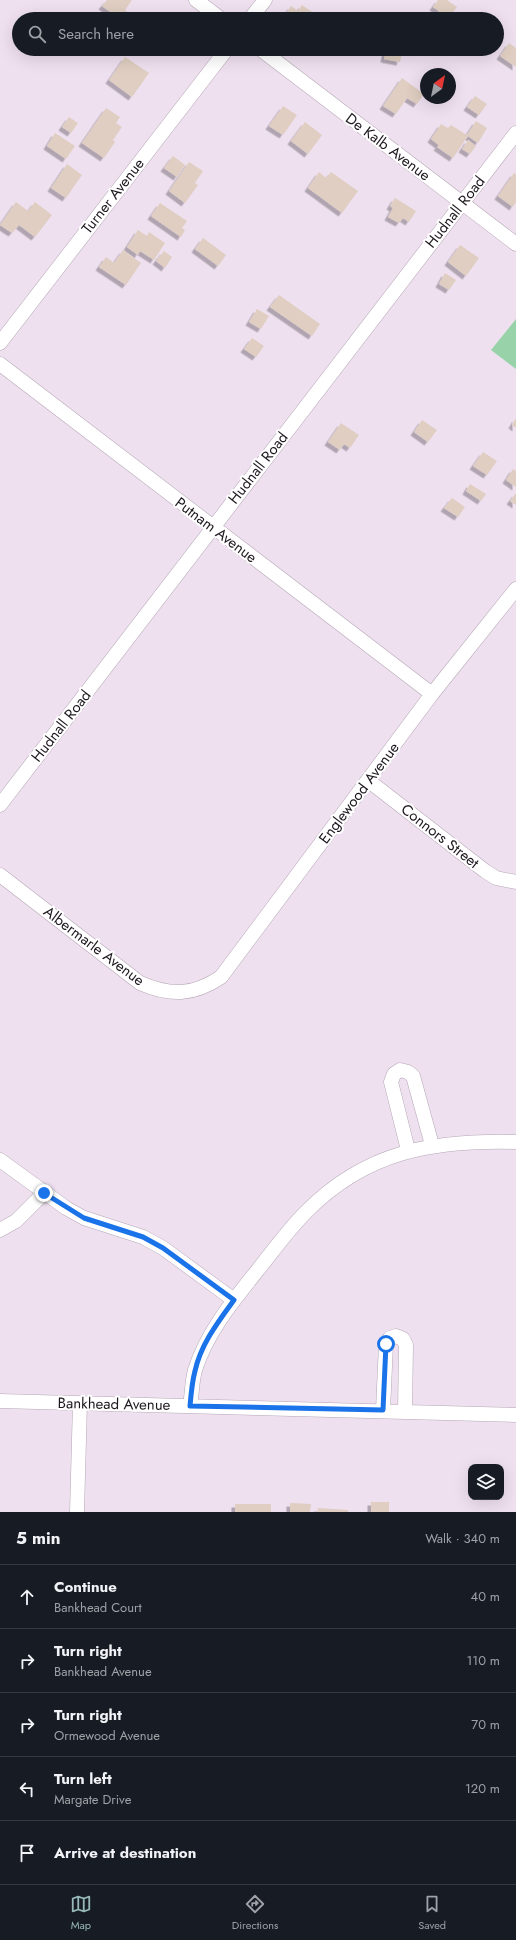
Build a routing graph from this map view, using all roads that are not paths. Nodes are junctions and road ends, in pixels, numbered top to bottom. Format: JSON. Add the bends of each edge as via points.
{"nodes":[{"id":1,"x":196,"y":0,"type":"edge"},
{"id":2,"x":265,"y":0,"type":"edge"},
{"id":3,"x":212,"y":12,"type":"edge"},
{"id":4,"x":256,"y":12,"type":"edge"},
{"id":5,"x":222,"y":56,"type":"edge"},
{"id":6,"x":269,"y":56,"type":"edge"},
{"id":7,"x":516,"y":133,"type":"edge"},
{"id":8,"x":462,"y":203,"type":"junction"},
{"id":9,"x":516,"y":244,"type":"edge"},
{"id":10,"x":0,"y":343,"type":"edge"},
{"id":11,"x":0,"y":364,"type":"edge"},
{"id":12,"x":213,"y":527,"type":"junction"},
{"id":13,"x":516,"y":589,"type":"edge"},
{"id":14,"x":432,"y":694,"type":"junction"},
{"id":15,"x":369,"y":781,"type":"junction"},
{"id":16,"x":0,"y":805,"type":"edge"},
{"id":17,"x":0,"y":875,"type":"edge"},
{"id":18,"x":516,"y":882,"type":"edge"},
{"id":19,"x":196,"y":990,"type":"joint"},
{"id":20,"x":516,"y":1142,"type":"edge"},
{"id":21,"x":432,"y":1145,"type":"junction"},
{"id":22,"x":408,"y":1150,"type":"junction"},
{"id":23,"x":0,"y":1160,"type":"edge"},
{"id":24,"x":44,"y":1193,"type":"junction"},
{"id":25,"x":0,"y":1230,"type":"edge"},
{"id":26,"x":234,"y":1300,"type":"junction"},
{"id":27,"x":0,"y":1401,"type":"edge"},
{"id":28,"x":80,"y":1403,"type":"junction"},
{"id":29,"x":190,"y":1406,"type":"junction"},
{"id":30,"x":383,"y":1410,"type":"junction"},
{"id":31,"x":406,"y":1412,"type":"junction"},
{"id":32,"x":516,"y":1415,"type":"edge"},
{"id":33,"x":77,"y":1512,"type":"edge"}],
"edges":[{"from":1,"to":3,"type":"street"},
{"from":2,"to":4,"type":"street"},
{"from":5,"to":10,"type":"street","name":"Turner Avenue"},
{"from":6,"to":8,"type":"street","name":"De Kalb Avenue"},
{"from":7,"to":8,"type":"street","name":"Hudnall Road"},
{"from":8,"to":9,"type":"street","name":"De Kalb Avenue"},
{"from":8,"to":12,"type":"street","name":"Hudnall Road"},
{"from":11,"to":12,"type":"street","name":"Putnam Avenue"},
{"from":12,"to":14,"type":"street","name":"Putnam Avenue"},
{"from":12,"to":16,"type":"street","name":"Hudnall Road"},
{"from":13,"to":14,"type":"street","name":"Englewood Avenue"},
{"from":14,"to":15,"type":"street","name":"Englewood Avenue"},
{"from":15,"to":18,"type":"street","name":"Connors Street","via":[[485,872],[496,878]]},
{"from":15,"to":19,"type":"street","name":"Englewood Avenue","via":[[221,977]]},
{"from":17,"to":19,"type":"street","name":"Albermarle Avenue","via":[[140,983],[170,992]]},
{"from":20,"to":21,"type":"street","via":[[482,1141]]},
{"from":21,"to":22,"type":"street"},
{"from":21,"to":22,"type":"street","via":[[413,1076],[400,1070],[394,1074],[391,1082]]},
{"from":22,"to":26,"type":"street","via":[[366,1168],[323,1196],[288,1232]]},
{"from":23,"to":24,"type":"street"},
{"from":24,"to":25,"type":"street","via":[[16,1221]]},
{"from":24,"to":26,"type":"street","via":[[84,1218],[143,1237],[163,1248]]},
{"from":26,"to":29,"type":"street","via":[[202,1349],[195,1371]]},
{"from":27,"to":28,"type":"street","name":"Bankhead Avenue"},
{"from":28,"to":29,"type":"street","name":"Bankhead Avenue"},
{"from":28,"to":33,"type":"street"},
{"from":29,"to":30,"type":"street","name":"Bankhead Avenue"},
{"from":30,"to":31,"type":"street","name":"Bankhead Avenue"},
{"from":30,"to":31,"type":"street","via":[[386,1344],[390,1338],[396,1336],[403,1339],[406,1345]]},
{"from":31,"to":32,"type":"street","name":"Bankhead Avenue"}]}
